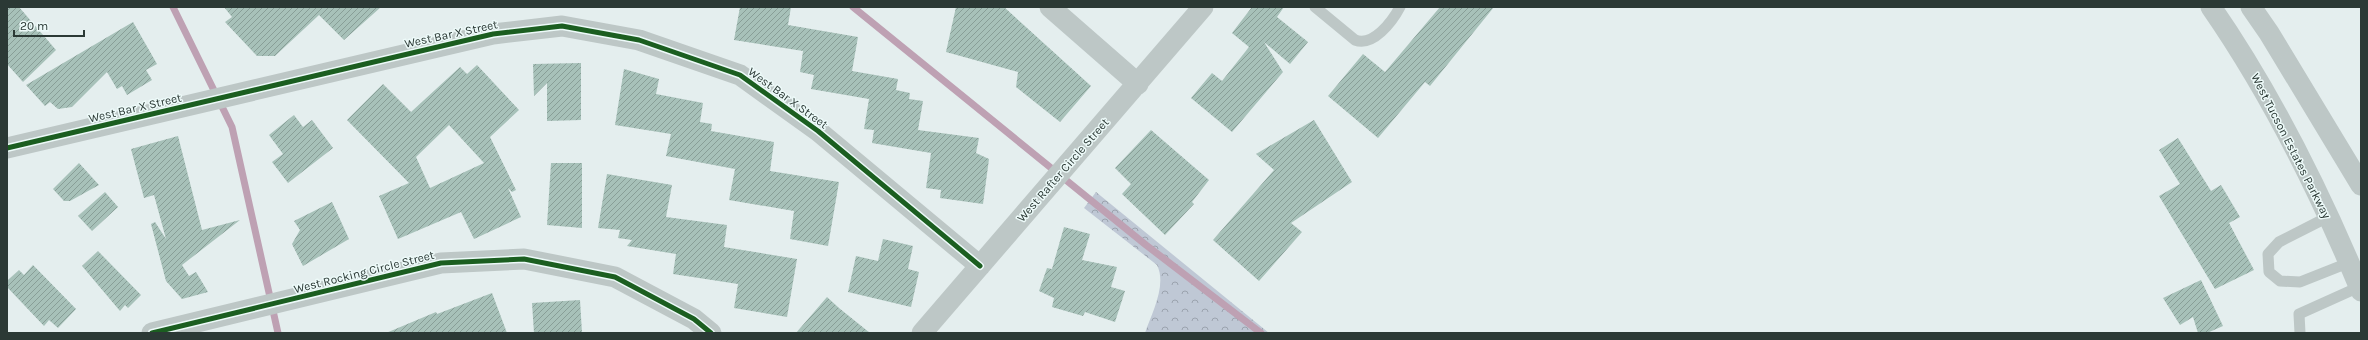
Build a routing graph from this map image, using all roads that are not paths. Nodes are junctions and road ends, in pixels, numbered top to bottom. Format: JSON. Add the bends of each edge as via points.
{"nodes":[{"id":1,"x":1050,"y":7,"type":"edge"},
{"id":2,"x":1203,"y":7,"type":"edge"},
{"id":3,"x":1315,"y":7,"type":"edge"},
{"id":4,"x":1400,"y":7,"type":"edge"},
{"id":5,"x":2211,"y":7,"type":"edge"},
{"id":6,"x":2251,"y":7,"type":"edge"},
{"id":7,"x":1138,"y":84,"type":"junction"},
{"id":8,"x":7,"y":148,"type":"edge"},
{"id":9,"x":2361,"y":185,"type":"edge"},
{"id":10,"x":2328,"y":217,"type":"junction"},
{"id":11,"x":2348,"y":263,"type":"junction"},
{"id":12,"x":980,"y":266,"type":"junction"},
{"id":13,"x":2360,"y":289,"type":"edge"},
{"id":14,"x":152,"y":333,"type":"edge"},
{"id":15,"x":711,"y":333,"type":"edge"},
{"id":16,"x":922,"y":333,"type":"edge"},
{"id":17,"x":2300,"y":333,"type":"edge"}],
"edges":[{"from":1,"to":7,"type":"street"},
{"from":2,"to":7,"type":"street","name":"West Rafter Circle Street"},
{"from":3,"to":4,"type":"lane","via":[[1355,40],[1367,42],[1379,33]]},
{"from":5,"to":10,"type":"street","name":"West Tucson Estates Parkway","via":[[2244,54],[2309,175]]},
{"from":6,"to":9,"type":"street","via":[[2270,32]]},
{"from":7,"to":12,"type":"street","name":"West Rafter Circle Street"},
{"from":8,"to":12,"type":"street","name":"West Bar X Street","via":[[493,34],[562,26],[639,40],[740,75],[818,131]]},
{"from":10,"to":11,"type":"street","name":"West Tucson Estates Parkway"},
{"from":10,"to":11,"type":"lane","via":[[2279,242],[2268,254],[2269,272],[2280,281],[2300,282]]},
{"from":11,"to":13,"type":"street","name":"West Tucson Estates Parkway"},
{"from":12,"to":16,"type":"street","name":"West Rafter Circle Street"},
{"from":13,"to":17,"type":"lane","via":[[2299,314]]},
{"from":14,"to":15,"type":"street","name":"West Rocking Circle Street","via":[[441,263],[524,259],[615,277],[694,319]]}]}
